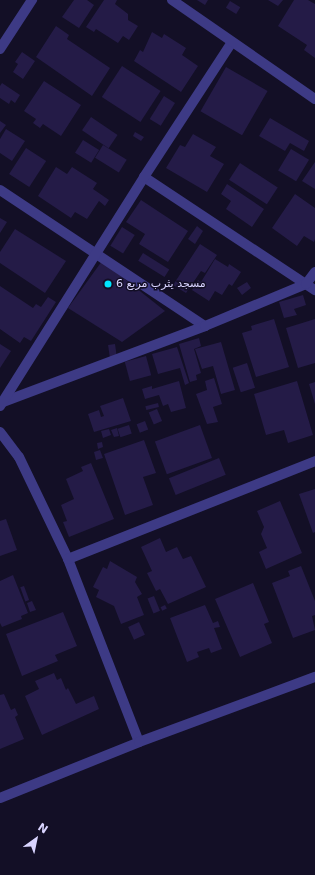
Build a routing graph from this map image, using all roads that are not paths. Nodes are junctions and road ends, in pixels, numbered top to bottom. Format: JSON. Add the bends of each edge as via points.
{"nodes":[{"id":1,"x":32,"y":0,"type":"edge"},
{"id":2,"x":172,"y":0,"type":"edge"},
{"id":3,"x":232,"y":42,"type":"junction"},
{"id":4,"x":0,"y":49,"type":"edge"},
{"id":5,"x":315,"y":98,"type":"edge"},
{"id":6,"x":144,"y":177,"type":"junction"},
{"id":7,"x":0,"y":190,"type":"edge"},
{"id":8,"x":97,"y":253,"type":"junction"},
{"id":9,"x":315,"y":272,"type":"edge"},
{"id":10,"x":306,"y":284,"type":"junction"},
{"id":11,"x":315,"y":290,"type":"edge"},
{"id":12,"x":205,"y":326,"type":"junction"},
{"id":13,"x":2,"y":404,"type":"edge"},
{"id":14,"x":0,"y":432,"type":"edge"},
{"id":15,"x":315,"y":461,"type":"edge"},
{"id":16,"x":68,"y":559,"type":"junction"},
{"id":17,"x":315,"y":677,"type":"edge"},
{"id":18,"x":139,"y":742,"type":"junction"},
{"id":19,"x":0,"y":798,"type":"edge"}],
"edges":[{"from":1,"to":4,"type":"street"},
{"from":2,"to":3,"type":"street"},
{"from":3,"to":5,"type":"street"},
{"from":3,"to":6,"type":"street"},
{"from":6,"to":8,"type":"street"},
{"from":6,"to":10,"type":"street"},
{"from":7,"to":8,"type":"street"},
{"from":8,"to":12,"type":"street"},
{"from":8,"to":13,"type":"street"},
{"from":9,"to":10,"type":"street"},
{"from":10,"to":11,"type":"street"},
{"from":10,"to":12,"type":"street"},
{"from":12,"to":13,"type":"street"},
{"from":14,"to":16,"type":"street","via":[[19,457]]},
{"from":15,"to":16,"type":"street"},
{"from":16,"to":18,"type":"street"},
{"from":17,"to":18,"type":"street"},
{"from":18,"to":19,"type":"street"}]}
